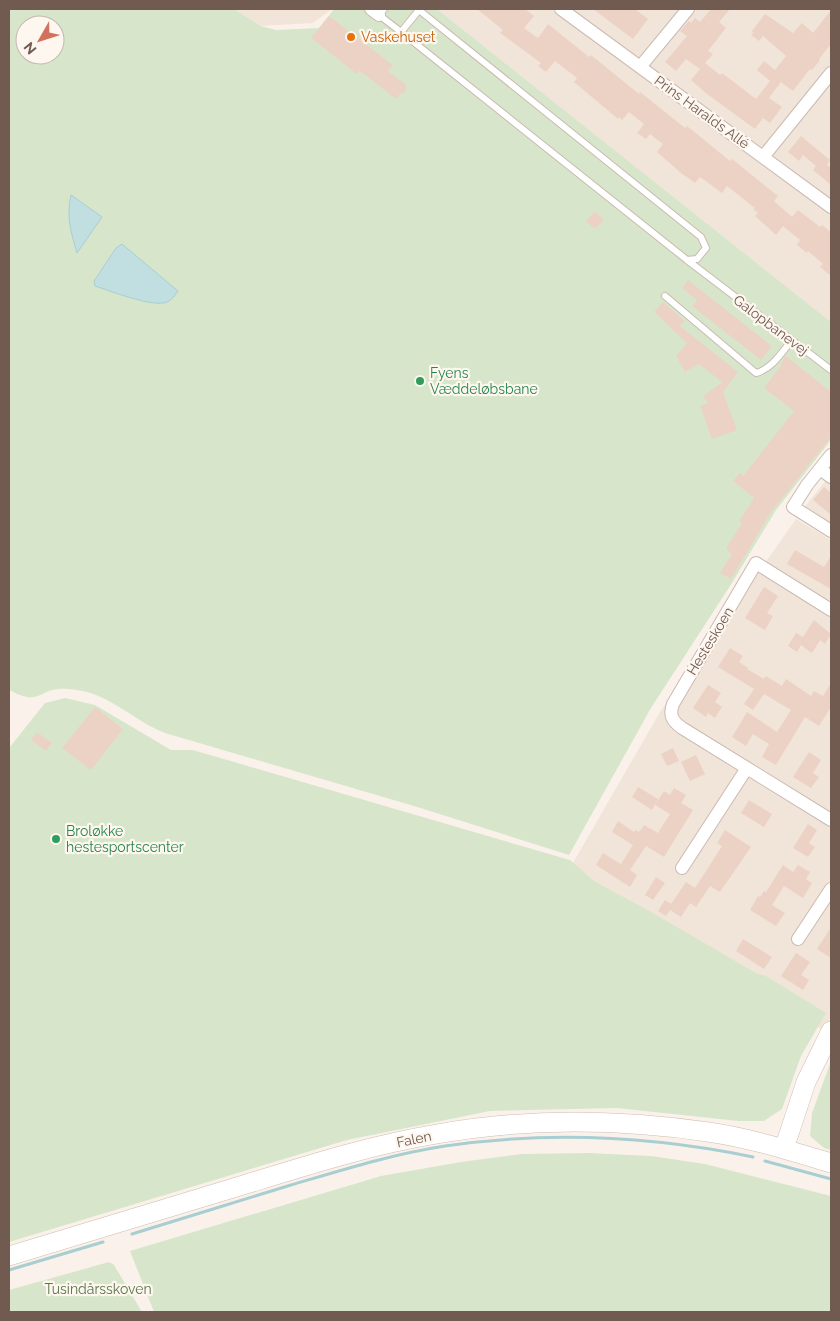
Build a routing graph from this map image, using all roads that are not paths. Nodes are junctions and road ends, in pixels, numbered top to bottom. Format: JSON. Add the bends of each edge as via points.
{"nodes":[{"id":1,"x":418,"y":9,"type":"edge"},
{"id":2,"x":561,"y":9,"type":"edge"},
{"id":3,"x":688,"y":9,"type":"edge"},
{"id":4,"x":378,"y":11,"type":"edge"},
{"id":5,"x":401,"y":32,"type":"junction"},
{"id":6,"x":640,"y":67,"type":"junction"},
{"id":7,"x":831,"y":72,"type":"edge"},
{"id":8,"x":763,"y":156,"type":"junction"},
{"id":9,"x":831,"y":207,"type":"edge"},
{"id":10,"x":687,"y":260,"type":"junction"},
{"id":11,"x":665,"y":296,"type":"dead end"},
{"id":12,"x":792,"y":340,"type":"junction"},
{"id":13,"x":831,"y":370,"type":"edge"},
{"id":14,"x":831,"y":455,"type":"edge"},
{"id":15,"x":820,"y":469,"type":"junction"},
{"id":16,"x":831,"y":477,"type":"edge"},
{"id":17,"x":831,"y":531,"type":"edge"},
{"id":18,"x":831,"y":610,"type":"edge"},
{"id":19,"x":747,"y":768,"type":"junction"},
{"id":20,"x":831,"y":820,"type":"edge"},
{"id":21,"x":682,"y":868,"type":"dead end"},
{"id":22,"x":831,"y":889,"type":"edge"},
{"id":23,"x":798,"y":939,"type":"dead end"},
{"id":24,"x":831,"y":1031,"type":"edge"},
{"id":25,"x":784,"y":1149,"type":"junction"},
{"id":26,"x":831,"y":1163,"type":"edge"},
{"id":27,"x":9,"y":1256,"type":"edge"}],
"edges":[{"from":1,"to":5,"type":"lane"},
{"from":1,"to":10,"type":"lane","via":[[701,237],[706,248],[697,259]]},
{"from":2,"to":6,"type":"street","name":"Prins Haralds Allé"},
{"from":3,"to":6,"type":"street","name":"Prins Haralds Allé"},
{"from":4,"to":5,"type":"lane","name":"Galopbanevej"},
{"from":5,"to":10,"type":"lane","name":"Galopbanevej"},
{"from":6,"to":8,"type":"street","name":"Prins Haralds Allé"},
{"from":7,"to":8,"type":"street","name":"Prins Haralds Allé"},
{"from":8,"to":9,"type":"street","name":"Prins Haralds Allé"},
{"from":10,"to":12,"type":"lane","name":"Galopbanevej"},
{"from":11,"to":12,"type":"lane","via":[[756,373],[764,371],[775,361]]},
{"from":12,"to":13,"type":"lane","name":"Galopbanevej"},
{"from":14,"to":15,"type":"street"},
{"from":15,"to":16,"type":"street"},
{"from":15,"to":17,"type":"street","via":[[793,507]]},
{"from":18,"to":19,"type":"street","name":"Hesteskoen","via":[[756,564],[673,704],[671,717],[675,723]]},
{"from":19,"to":20,"type":"street","name":"Hesteskoen"},
{"from":19,"to":21,"type":"street"},
{"from":22,"to":23,"type":"street"},
{"from":24,"to":25,"type":"street","via":[[806,1082]]},
{"from":25,"to":26,"type":"street","name":"Falen"},
{"from":25,"to":27,"type":"street","name":"Falen","via":[[710,1132],[632,1124],[504,1125],[438,1134],[366,1149]]}]}
